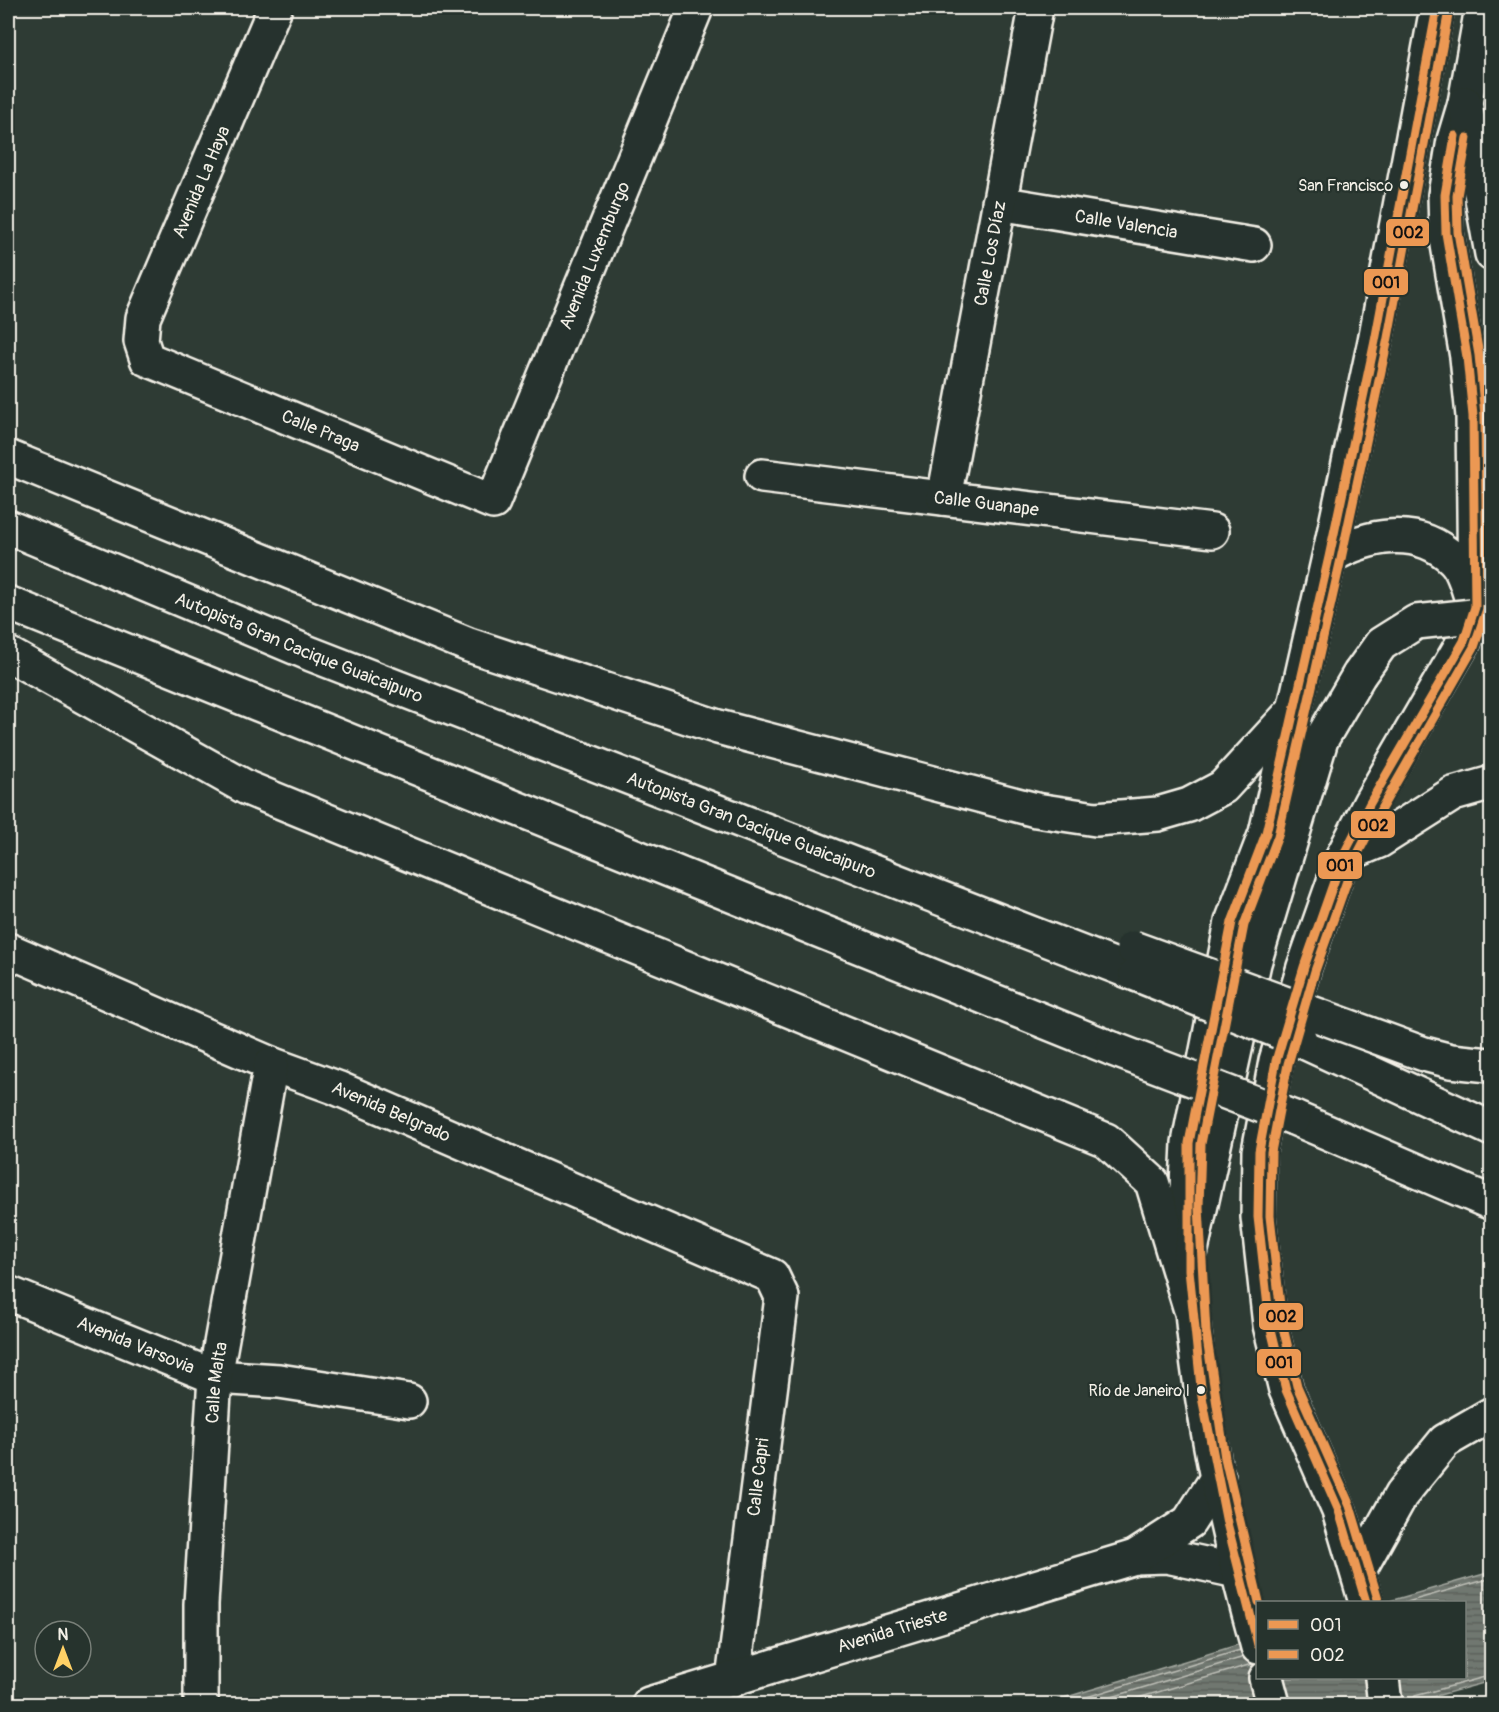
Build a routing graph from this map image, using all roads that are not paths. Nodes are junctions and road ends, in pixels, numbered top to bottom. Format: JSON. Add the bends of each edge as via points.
{"nodes":[{"id":1,"x":275,"y":8,"type":"edge"},
{"id":2,"x":696,"y":8,"type":"edge"},
{"id":3,"x":1036,"y":8,"type":"edge"},
{"id":4,"x":1437,"y":8,"type":"edge"},
{"id":5,"x":1482,"y":8,"type":"edge"},
{"id":6,"x":1465,"y":103,"type":"junction"},
{"id":7,"x":999,"y":203,"type":"junction"},
{"id":8,"x":1254,"y":245,"type":"dead end"},
{"id":9,"x":1491,"y":254,"type":"edge"},
{"id":10,"x":147,"y":359,"type":"joint"},
{"id":11,"x":8,"y":457,"type":"edge"},
{"id":12,"x":762,"y":476,"type":"dead end"},
{"id":13,"x":944,"y":498,"type":"junction"},
{"id":14,"x":493,"y":502,"type":"joint"},
{"id":15,"x":8,"y":527,"type":"edge"},
{"id":16,"x":1212,"y":531,"type":"dead end"},
{"id":17,"x":1329,"y":557,"type":"junction"},
{"id":18,"x":8,"y":603,"type":"edge"},
{"id":19,"x":1483,"y":610,"type":"edge"},
{"id":20,"x":8,"y":654,"type":"edge"},
{"id":21,"x":1293,"y":711,"type":"junction"},
{"id":22,"x":1491,"y":783,"type":"edge"},
{"id":23,"x":1343,"y":856,"type":"junction"},
{"id":24,"x":8,"y":950,"type":"edge"},
{"id":25,"x":1134,"y":961,"type":"junction"},
{"id":26,"x":271,"y":1064,"type":"junction"},
{"id":27,"x":1490,"y":1065,"type":"edge"},
{"id":28,"x":1491,"y":1128,"type":"edge"},
{"id":29,"x":1491,"y":1203,"type":"edge"},
{"id":30,"x":1189,"y":1259,"type":"junction"},
{"id":31,"x":771,"y":1276,"type":"joint"},
{"id":32,"x":8,"y":1293,"type":"edge"},
{"id":33,"x":1190,"y":1307,"type":"junction"},
{"id":34,"x":215,"y":1377,"type":"junction"},
{"id":35,"x":409,"y":1401,"type":"dead end"},
{"id":36,"x":1491,"y":1414,"type":"edge"},
{"id":37,"x":1218,"y":1477,"type":"junction"},
{"id":38,"x":1135,"y":1557,"type":"junction"},
{"id":39,"x":1237,"y":1571,"type":"junction"},
{"id":40,"x":1362,"y":1587,"type":"edge"},
{"id":41,"x":1256,"y":1643,"type":"edge"},
{"id":42,"x":1267,"y":1679,"type":"edge"},
{"id":43,"x":1382,"y":1679,"type":"edge"},
{"id":44,"x":733,"y":1680,"type":"junction"},
{"id":45,"x":201,"y":1704,"type":"edge"},
{"id":46,"x":649,"y":1704,"type":"edge"},
{"id":47,"x":1273,"y":1704,"type":"edge"},
{"id":48,"x":1385,"y":1704,"type":"edge"}],
"edges":[{"from":1,"to":10,"type":"main road","name":"Avenida La Haya","via":[[143,318],[141,341]]},
{"from":2,"to":14,"type":"main road","name":"Avenida Luxemburgo"},
{"from":3,"to":7,"type":"main road","name":"Calle Los Díaz"},
{"from":4,"to":17,"type":"main road","via":[[1375,341]]},
{"from":5,"to":6,"type":"main road"},
{"from":6,"to":9,"type":"main road"},
{"from":6,"to":19,"type":"main road","via":[[1445,195],[1446,233],[1473,416]]},
{"from":7,"to":8,"type":"main road","name":"Calle Valencia"},
{"from":7,"to":13,"type":"main road","name":"Calle Los Díaz"},
{"from":10,"to":14,"type":"main road","name":"Calle Praga"},
{"from":11,"to":21,"type":"main road","via":[[469,645],[718,727],[1036,810],[1096,819],[1158,814],[1189,805],[1223,787]]},
{"from":12,"to":13,"type":"main road","name":"Calle Guanape"},
{"from":13,"to":16,"type":"main road","name":"Calle Guanape"},
{"from":15,"to":25,"type":"main road","name":"Autopista Gran Cacique Guaicaipuro","via":[[322,658],[944,899]]},
{"from":17,"to":19,"type":"main road","via":[[1349,545],[1378,536],[1405,536],[1454,560]]},
{"from":17,"to":21,"type":"main road"},
{"from":18,"to":29,"type":"main road","bridge":true,"via":[[1113,1049],[1294,1118]]},
{"from":19,"to":23,"type":"main road"},
{"from":19,"to":30,"type":"main road","bridge":true,"via":[[1416,622],[1381,644],[1321,740],[1254,963]]},
{"from":20,"to":33,"type":"main road","via":[[247,788],[1106,1140],[1152,1182]]},
{"from":21,"to":30,"type":"main road","via":[[1266,833],[1232,922],[1189,1143]]},
{"from":22,"to":23,"type":"main road","via":[[1453,795],[1379,841]]},
{"from":23,"to":40,"type":"main road","via":[[1276,1061],[1259,1151],[1258,1217],[1270,1325],[1286,1390],[1339,1511]]},
{"from":24,"to":26,"type":"main road","name":"Avenida Belgrado"},
{"from":25,"to":27,"type":"main road","bridge":true,"via":[[1424,1054]]},
{"from":25,"to":28,"type":"main road","name":"Autopista Gran Cacique Guaicaipuro","bridge":true},
{"from":26,"to":31,"type":"main road","name":"Avenida Belgrado","via":[[337,1088]]},
{"from":26,"to":34,"type":"main road","name":"Calle Malta"},
{"from":30,"to":33,"type":"main road"},
{"from":31,"to":44,"type":"main road","name":"Calle Capri","via":[[782,1297]]},
{"from":32,"to":34,"type":"main road","name":"Avenida Varsovia"},
{"from":33,"to":37,"type":"main road"},
{"from":34,"to":35,"type":"main road","name":"Avenida Varsovia","via":[[279,1381]]},
{"from":34,"to":45,"type":"main road","name":"Calle Malta","via":[[201,1604]]},
{"from":36,"to":40,"type":"main road","via":[[1445,1441],[1401,1496]]},
{"from":37,"to":38,"type":"main road","name":"Avenida Trieste","via":[[1189,1522]]},
{"from":37,"to":39,"type":"main road"},
{"from":38,"to":39,"type":"main road","name":"Avenida Trieste","via":[[1167,1556]]},
{"from":38,"to":44,"type":"main road","name":"Avenida Trieste"},
{"from":39,"to":41,"type":"main road"},
{"from":42,"to":47,"type":"main road"},
{"from":43,"to":48,"type":"main road"},
{"from":44,"to":46,"type":"main road","name":"Avenida Trieste"}]}
